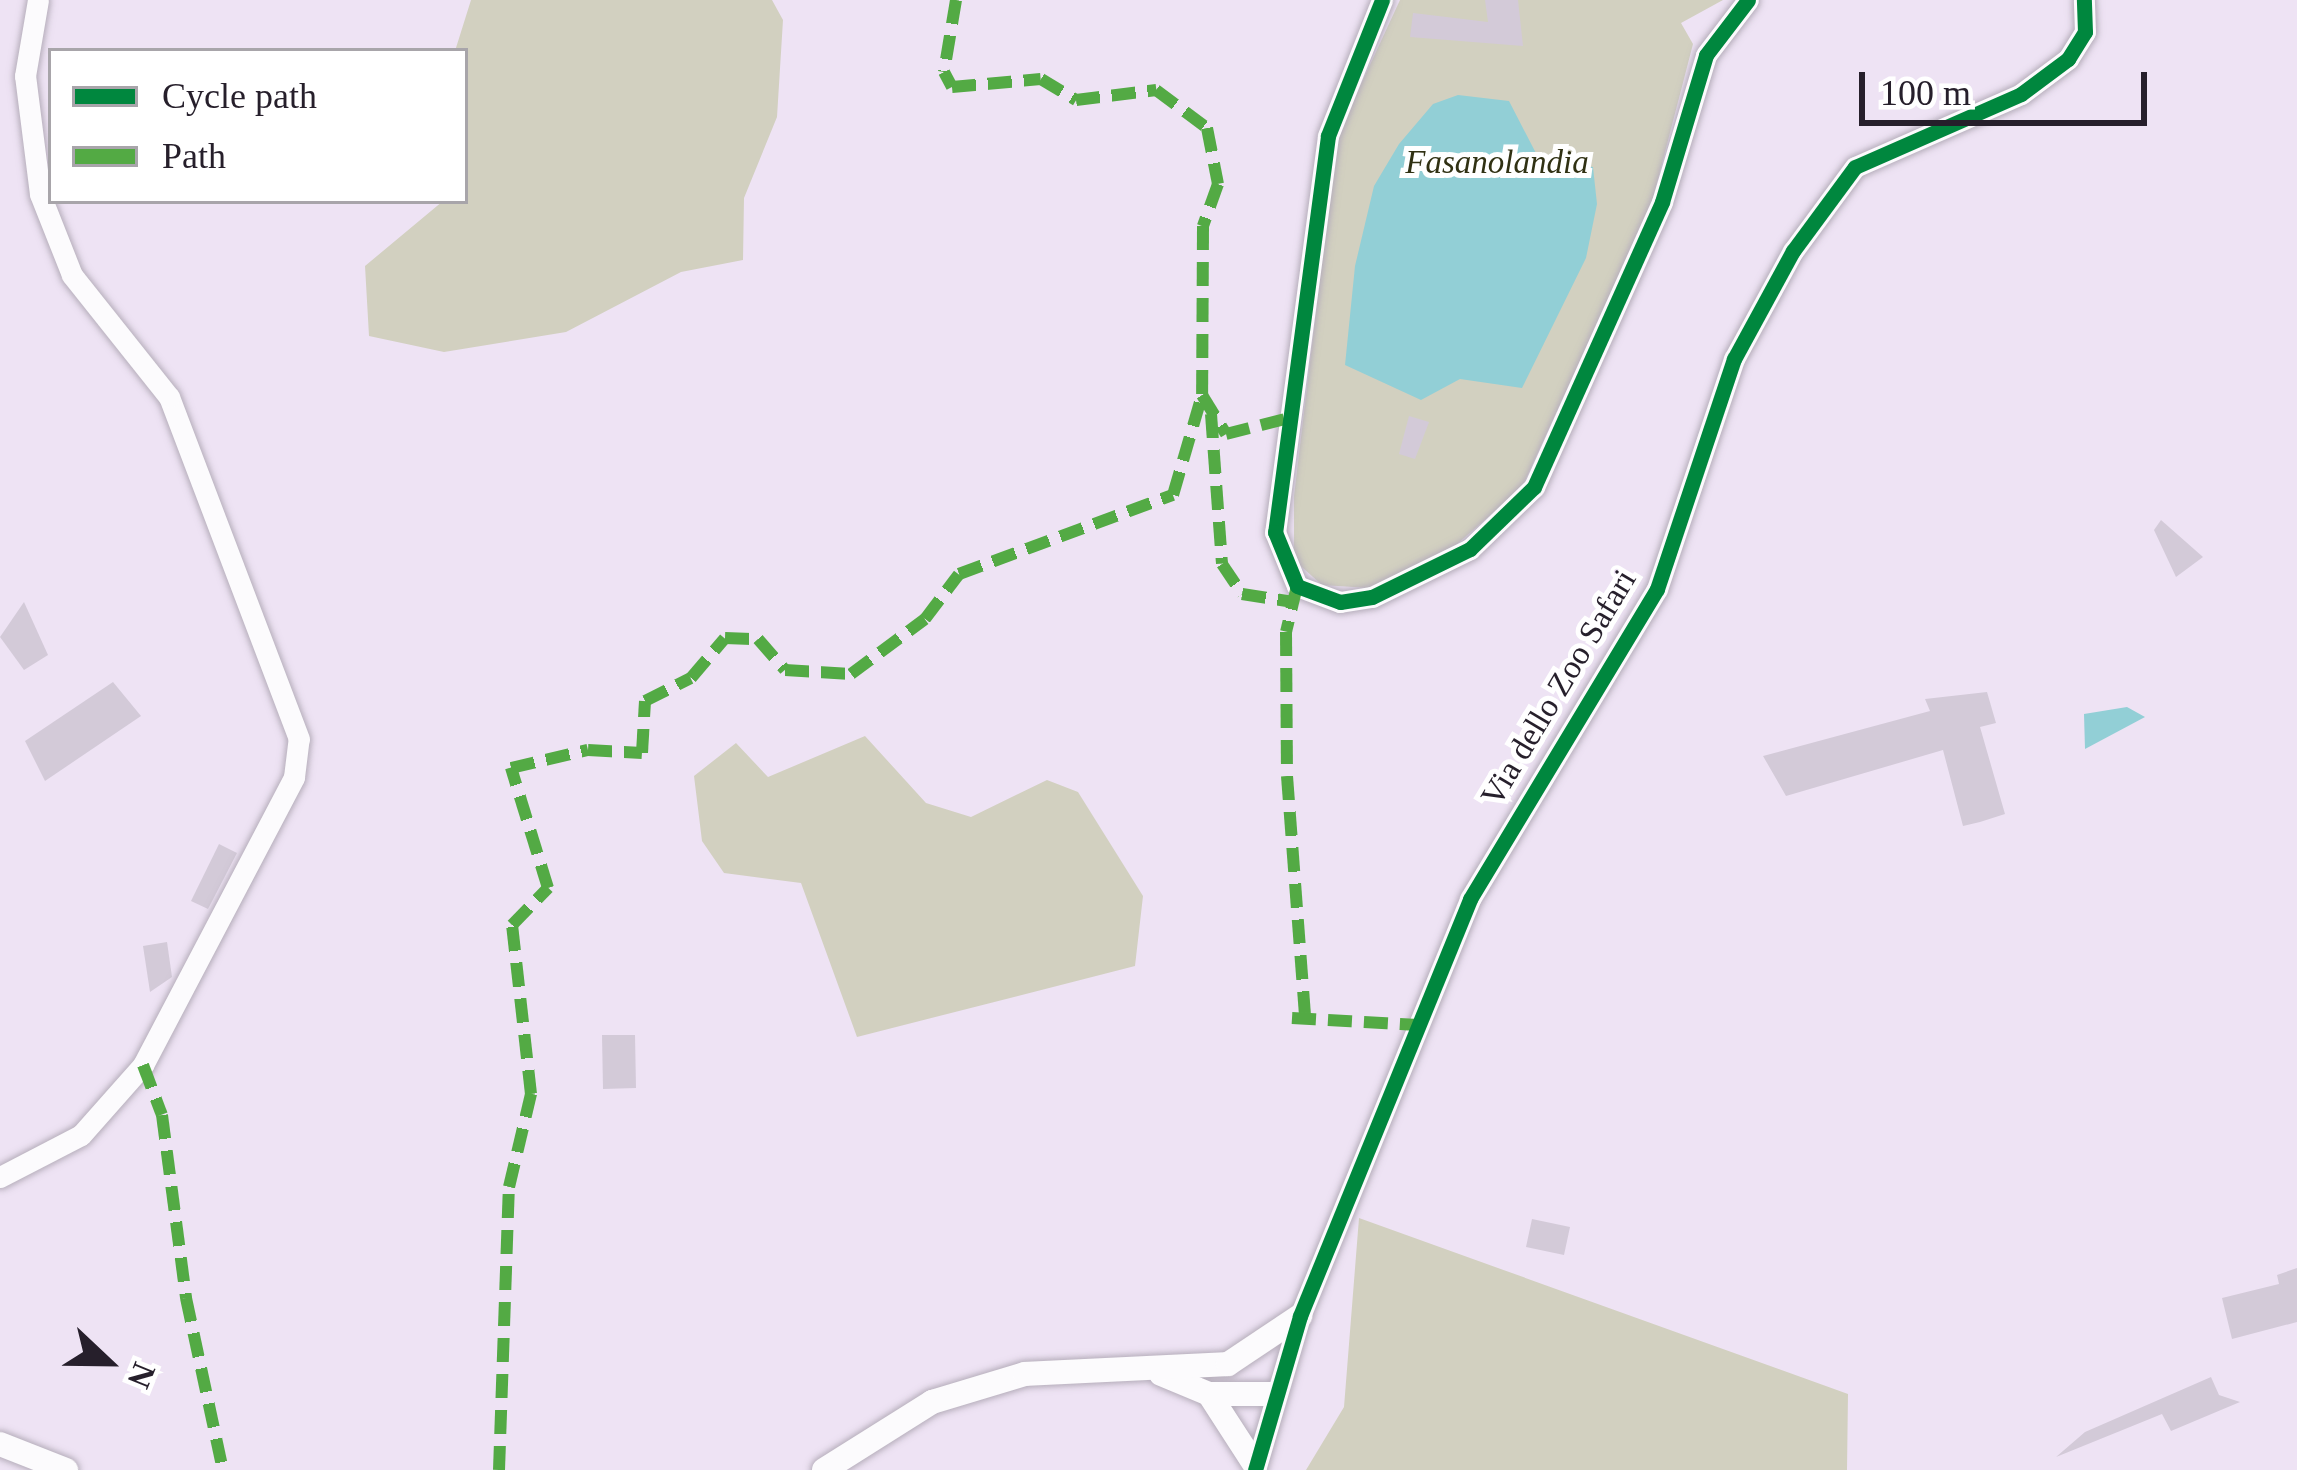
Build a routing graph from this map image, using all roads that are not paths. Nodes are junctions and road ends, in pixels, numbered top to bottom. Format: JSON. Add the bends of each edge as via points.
{"nodes":[{"id":1,"x":38,"y":0,"type":"edge"},
{"id":2,"x":1382,"y":0,"type":"edge"},
{"id":3,"x":1748,"y":0,"type":"edge"},
{"id":4,"x":2084,"y":0,"type":"edge"},
{"id":5,"x":0,"y":1177,"type":"edge"},
{"id":6,"x":1300,"y":1316,"type":"junction"},
{"id":7,"x":1228,"y":1364,"type":"junction"},
{"id":8,"x":1155,"y":1372,"type":"junction"},
{"id":9,"x":1209,"y":1394,"type":"junction"},
{"id":10,"x":1274,"y":1394,"type":"junction"},
{"id":11,"x":0,"y":1444,"type":"edge"},
{"id":12,"x":0,"y":1459,"type":"edge"},
{"id":13,"x":1255,"y":1467,"type":"edge"},
{"id":14,"x":66,"y":1470,"type":"edge"},
{"id":15,"x":824,"y":1470,"type":"edge"}],
"edges":[{"from":1,"to":5,"type":"street","via":[[25,76],[40,194],[72,275],[169,397],[299,739],[294,777],[142,1065],[81,1135]]},
{"from":2,"to":3,"type":"street","via":[[1328,136],[1275,532],[1297,586],[1340,602],[1372,597],[1470,549],[1534,487],[1662,202],[1706,55]]},
{"from":4,"to":6,"type":"street","name":"Via dello Zoo Safari","via":[[2084,32],[2068,59],[2021,94],[1855,167],[1793,251],[1725,381],[1657,589],[1470,899]]},
{"from":6,"to":7,"type":"main road"},
{"from":6,"to":10,"type":"street","name":"Via dello Zoo Safari"},
{"from":7,"to":8,"type":"main road"},
{"from":7,"to":10,"type":"main road"},
{"from":8,"to":9,"type":"main road"},
{"from":8,"to":15,"type":"main road","via":[[1025,1374],[932,1402]]},
{"from":9,"to":10,"type":"main road"},
{"from":9,"to":13,"type":"main road"},
{"from":10,"to":13,"type":"street","name":"Via dello Zoo Safari"},
{"from":11,"to":14,"type":"main road"},
{"from":12,"to":14,"type":"main road"}]}
